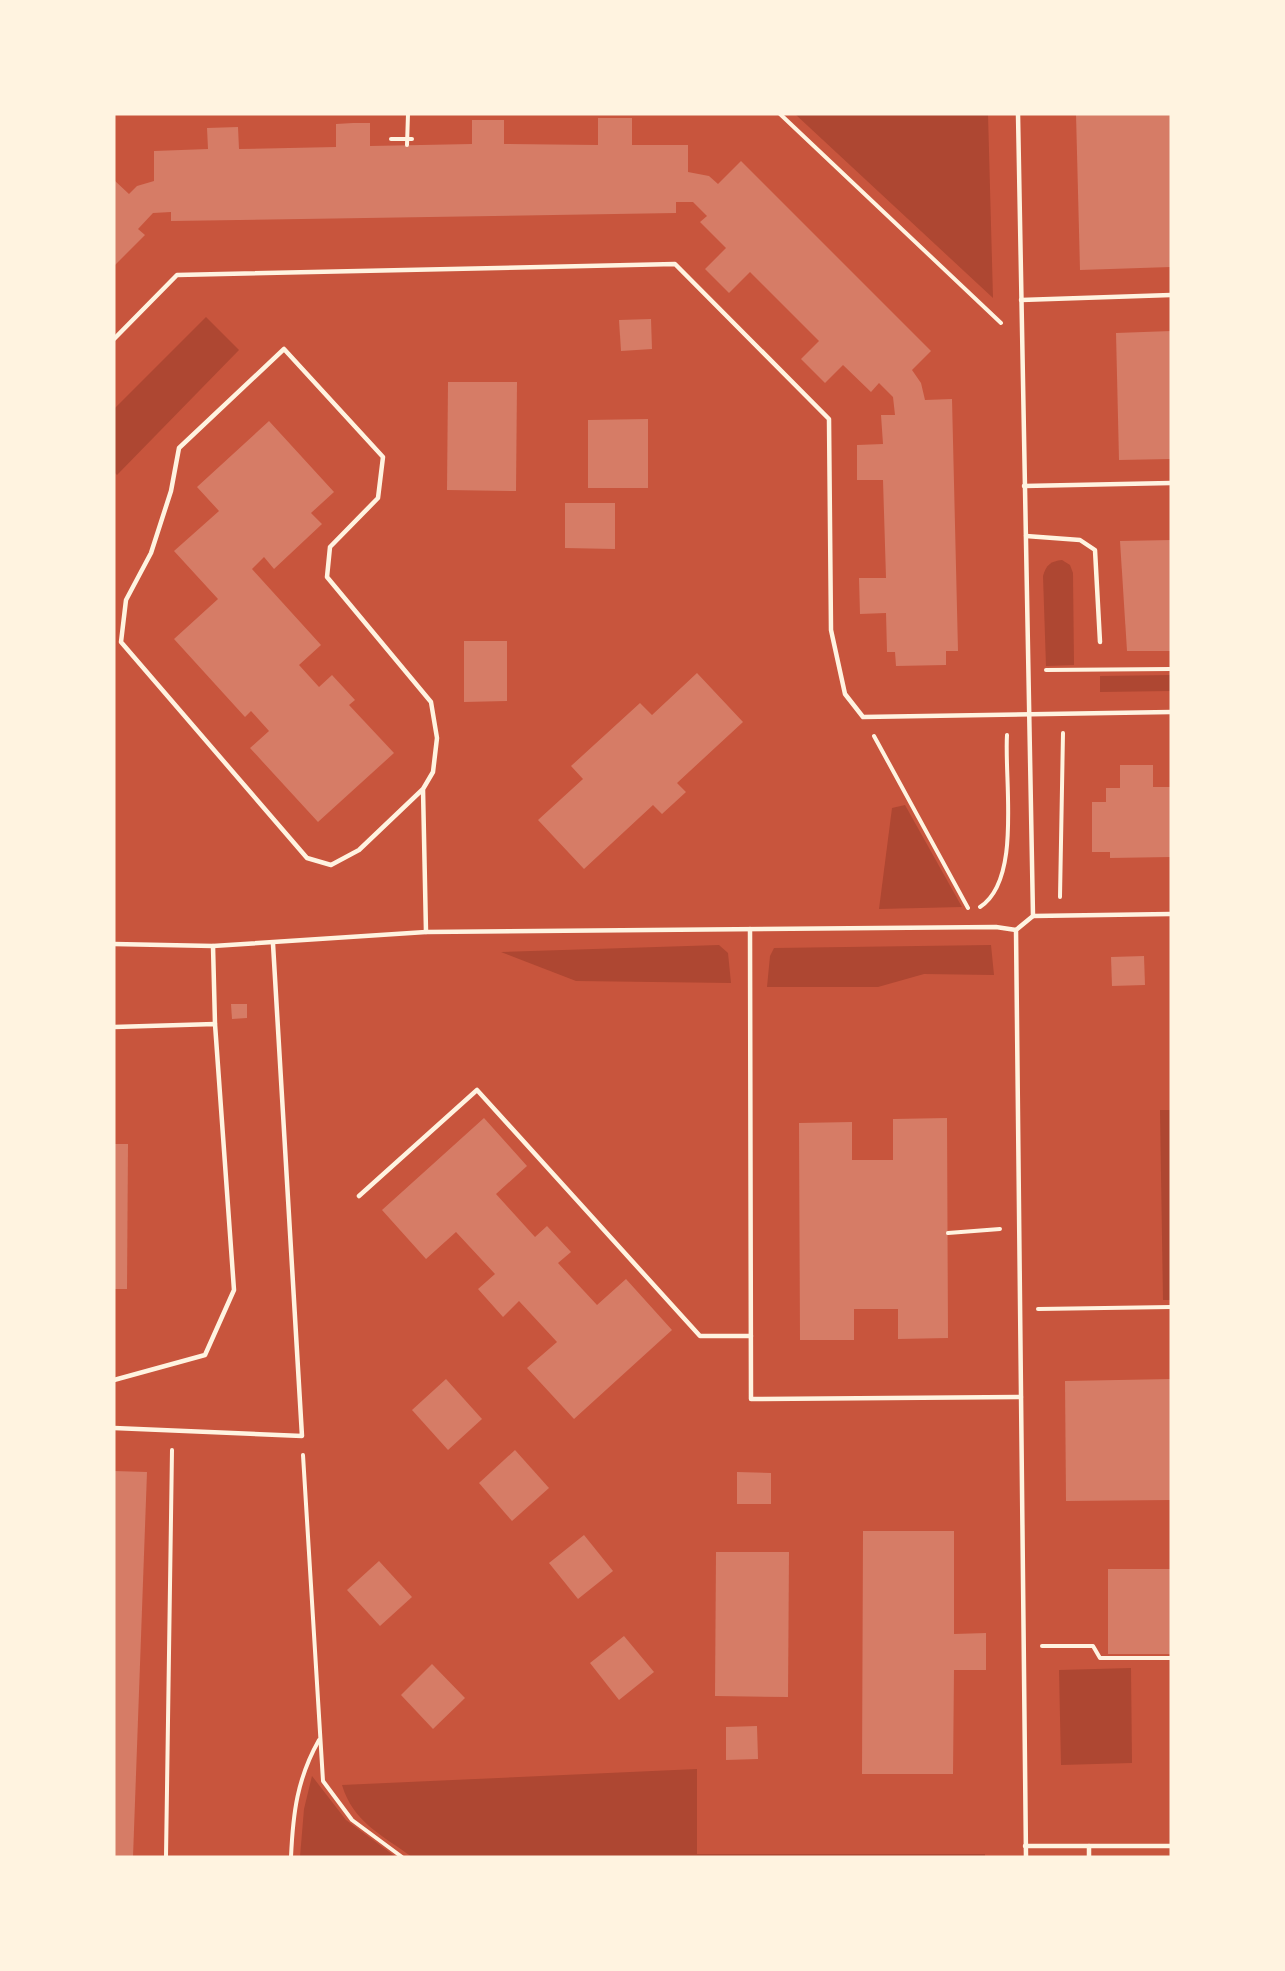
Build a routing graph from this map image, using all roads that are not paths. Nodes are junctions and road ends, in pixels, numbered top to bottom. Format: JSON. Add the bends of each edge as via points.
{"nodes":[{"id":1,"x":1018,"y":114,"type":"edge"},
{"id":2,"x":1171,"y":295,"type":"edge"},
{"id":3,"x":1021,"y":300,"type":"junction"},
{"id":4,"x":114,"y":339,"type":"edge"},
{"id":5,"x":1171,"y":483,"type":"edge"},
{"id":6,"x":1024,"y":486,"type":"junction"},
{"id":7,"x":1026,"y":536,"type":"junction"},
{"id":8,"x":1100,"y":642,"type":"dead end"},
{"id":9,"x":1171,"y":712,"type":"edge"},
{"id":10,"x":1028,"y":714,"type":"junction"},
{"id":11,"x":423,"y":789,"type":"junction"},
{"id":12,"x":1171,"y":914,"type":"edge"},
{"id":13,"x":1033,"y":916,"type":"junction"},
{"id":14,"x":750,"y":929,"type":"junction"},
{"id":15,"x":1016,"y":930,"type":"junction"},
{"id":16,"x":426,"y":932,"type":"junction"},
{"id":17,"x":114,"y":944,"type":"edge"},
{"id":18,"x":273,"y":944,"type":"junction"},
{"id":19,"x":213,"y":946,"type":"junction"},
{"id":20,"x":215,"y":1024,"type":"junction"},
{"id":21,"x":114,"y":1027,"type":"edge"},
{"id":22,"x":359,"y":1196,"type":"dead end"},
{"id":23,"x":751,"y":1336,"type":"junction"},
{"id":24,"x":114,"y":1380,"type":"edge"},
{"id":25,"x":1021,"y":1397,"type":"junction"},
{"id":26,"x":114,"y":1428,"type":"edge"},
{"id":27,"x":1025,"y":1846,"type":"junction"},
{"id":28,"x":1089,"y":1846,"type":"junction"},
{"id":29,"x":1171,"y":1846,"type":"edge"},
{"id":30,"x":1026,"y":1857,"type":"edge"},
{"id":31,"x":1089,"y":1857,"type":"edge"}],
"edges":[{"from":1,"to":3,"type":"lane"},
{"from":2,"to":3,"type":"lane"},
{"from":3,"to":6,"type":"lane"},
{"from":4,"to":10,"type":"lane","via":[[177,275],[675,264],[828,419],[831,630],[845,694],[863,717]]},
{"from":5,"to":6,"type":"lane"},
{"from":6,"to":7,"type":"lane"},
{"from":7,"to":8,"type":"lane","via":[[1080,540],[1095,550]]},
{"from":7,"to":10,"type":"lane"},
{"from":9,"to":10,"type":"lane"},
{"from":10,"to":13,"type":"lane"},
{"from":11,"to":11,"type":"lane","via":[[433,772],[437,738],[431,702],[327,577],[330,546],[378,498],[383,457],[284,350],[179,448],[171,491],[150,553],[126,600],[121,642],[307,858],[331,865],[359,849]]},
{"from":11,"to":16,"type":"lane"},
{"from":12,"to":13,"type":"lane"},
{"from":13,"to":15,"type":"lane"},
{"from":14,"to":15,"type":"lane"},
{"from":14,"to":16,"type":"lane"},
{"from":14,"to":23,"type":"lane"},
{"from":15,"to":25,"type":"lane"},
{"from":16,"to":18,"type":"lane"},
{"from":17,"to":19,"type":"lane"},
{"from":18,"to":19,"type":"lane"},
{"from":18,"to":26,"type":"lane","via":[[302,1436]]},
{"from":19,"to":20,"type":"lane"},
{"from":20,"to":21,"type":"lane"},
{"from":20,"to":24,"type":"lane","via":[[234,1290],[205,1355]]},
{"from":22,"to":23,"type":"lane","via":[[477,1090],[700,1336]]},
{"from":23,"to":25,"type":"lane","via":[[751,1399]]},
{"from":25,"to":27,"type":"lane"},
{"from":27,"to":28,"type":"lane"},
{"from":27,"to":30,"type":"lane"},
{"from":28,"to":29,"type":"lane"},
{"from":28,"to":31,"type":"lane"}]}
